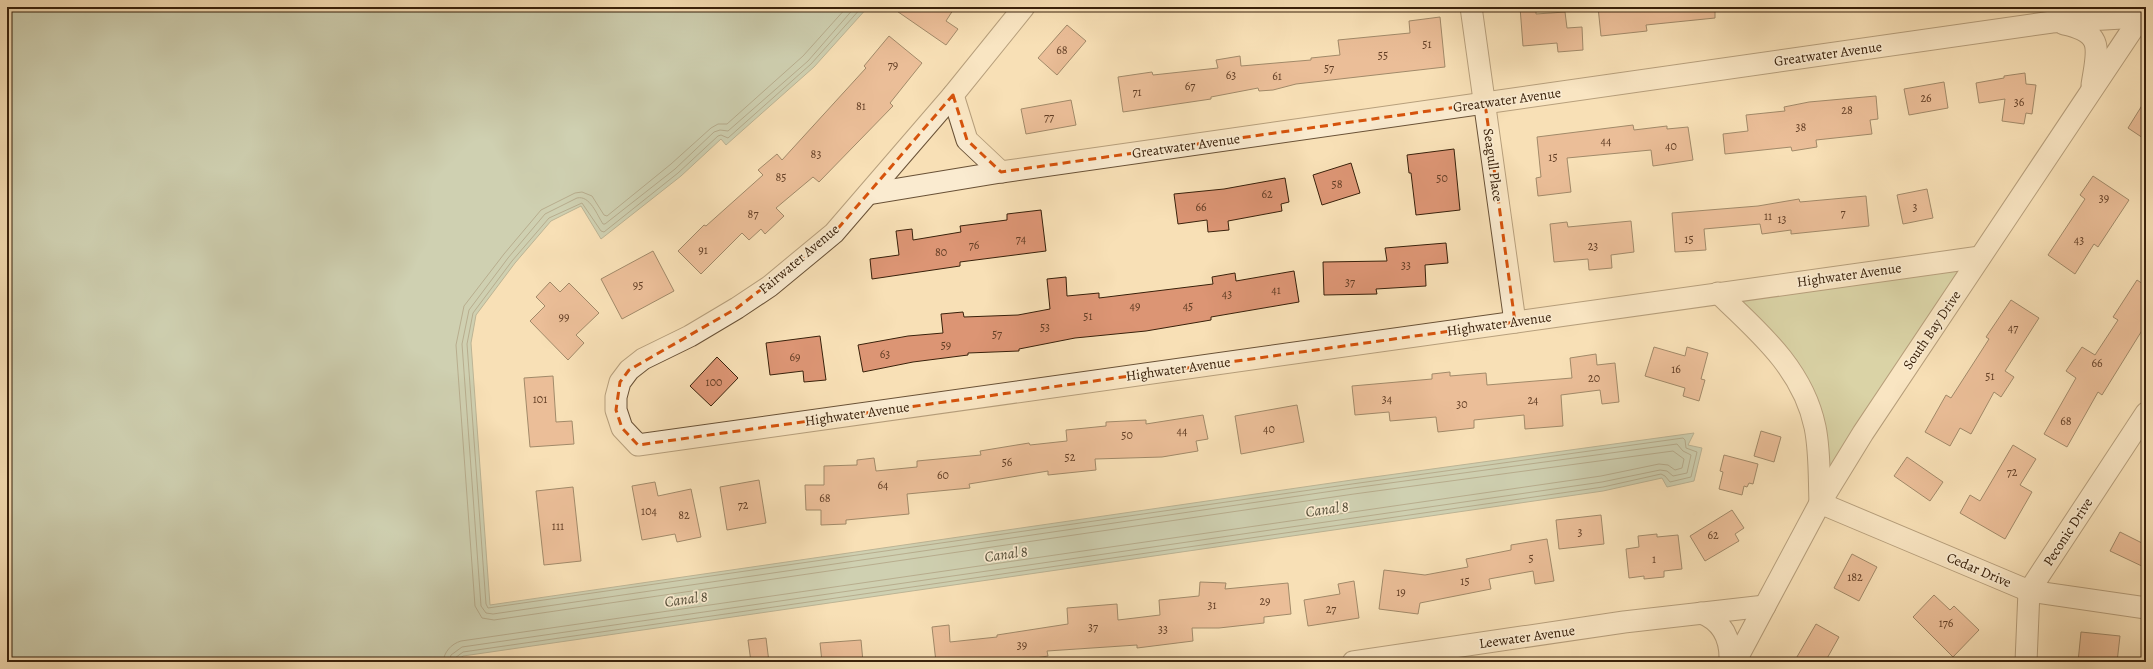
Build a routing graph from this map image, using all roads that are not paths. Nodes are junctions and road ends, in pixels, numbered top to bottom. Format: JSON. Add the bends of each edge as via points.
{"nodes":[{"id":1,"x":1024,"y":7,"type":"edge"},
{"id":2,"x":1472,"y":7,"type":"edge"},
{"id":3,"x":2144,"y":16,"type":"edge"},
{"id":4,"x":2052,"y":22,"type":"junction"},
{"id":5,"x":2092,"y":90,"type":"junction"},
{"id":6,"x":953,"y":95,"type":"junction"},
{"id":7,"x":1485,"y":103,"type":"junction"},
{"id":8,"x":1001,"y":172,"type":"junction"},
{"id":9,"x":868,"y":194,"type":"junction"},
{"id":10,"x":1980,"y":257,"type":"junction"},
{"id":11,"x":1718,"y":294,"type":"junction"},
{"id":12,"x":1515,"y":322,"type":"junction"},
{"id":13,"x":2146,"y":413,"type":"edge"},
{"id":14,"x":638,"y":445,"type":"joint"},
{"id":15,"x":1820,"y":503,"type":"junction"},
{"id":16,"x":2029,"y":591,"type":"junction"},
{"id":17,"x":1765,"y":606,"type":"junction"},
{"id":18,"x":2146,"y":608,"type":"edge"},
{"id":19,"x":1701,"y":613,"type":"junction"},
{"id":20,"x":1353,"y":662,"type":"edge"},
{"id":21,"x":1730,"y":662,"type":"edge"},
{"id":22,"x":1735,"y":662,"type":"edge"},
{"id":23,"x":2026,"y":662,"type":"edge"}],
"edges":[{"from":1,"to":6,"type":"street","name":"Fairwater Avenue"},
{"from":2,"to":7,"type":"street","name":"Seagull Place"},
{"from":3,"to":4,"type":"street","name":"Greatwater Avenue"},
{"from":3,"to":5,"type":"street","name":"South Bay Drive"},
{"from":4,"to":5,"type":"street","via":[[2077,27],[2091,35],[2096,44]]},
{"from":4,"to":7,"type":"street","name":"Greatwater Avenue"},
{"from":5,"to":10,"type":"street","name":"South Bay Drive"},
{"from":6,"to":8,"type":"street","via":[[966,140]]},
{"from":6,"to":9,"type":"street","name":"Fairwater Avenue"},
{"from":7,"to":8,"type":"street","name":"Greatwater Avenue"},
{"from":7,"to":12,"type":"street","name":"Seagull Place"},
{"from":8,"to":9,"type":"street","name":"Greatwater Avenue"},
{"from":9,"to":14,"type":"street","name":"Fairwater Avenue","via":[[834,233],[770,286],[690,336],[643,359],[629,370],[620,382],[616,410],[622,428]]},
{"from":10,"to":11,"type":"street","name":"Highwater Avenue"},
{"from":10,"to":15,"type":"street","name":"South Bay Drive","via":[[1863,433]]},
{"from":11,"to":12,"type":"street","name":"Highwater Avenue"},
{"from":11,"to":15,"type":"street","via":[[1765,338],[1788,364],[1809,404],[1815,428]]},
{"from":12,"to":14,"type":"street","name":"Highwater Avenue"},
{"from":13,"to":16,"type":"street","name":"Peconic Drive"},
{"from":15,"to":16,"type":"street","name":"Cedar Drive"},
{"from":15,"to":17,"type":"street","name":"South Bay Drive"},
{"from":16,"to":18,"type":"street","name":"Cedar Drive"},
{"from":16,"to":23,"type":"street"},
{"from":17,"to":19,"type":"street","name":"Leewater Avenue"},
{"from":17,"to":22,"type":"street","name":"South Bay Drive"},
{"from":19,"to":20,"type":"street","name":"Leewater Avenue"},
{"from":19,"to":21,"type":"street","via":[[1712,617],[1723,629],[1731,649]]}]}
